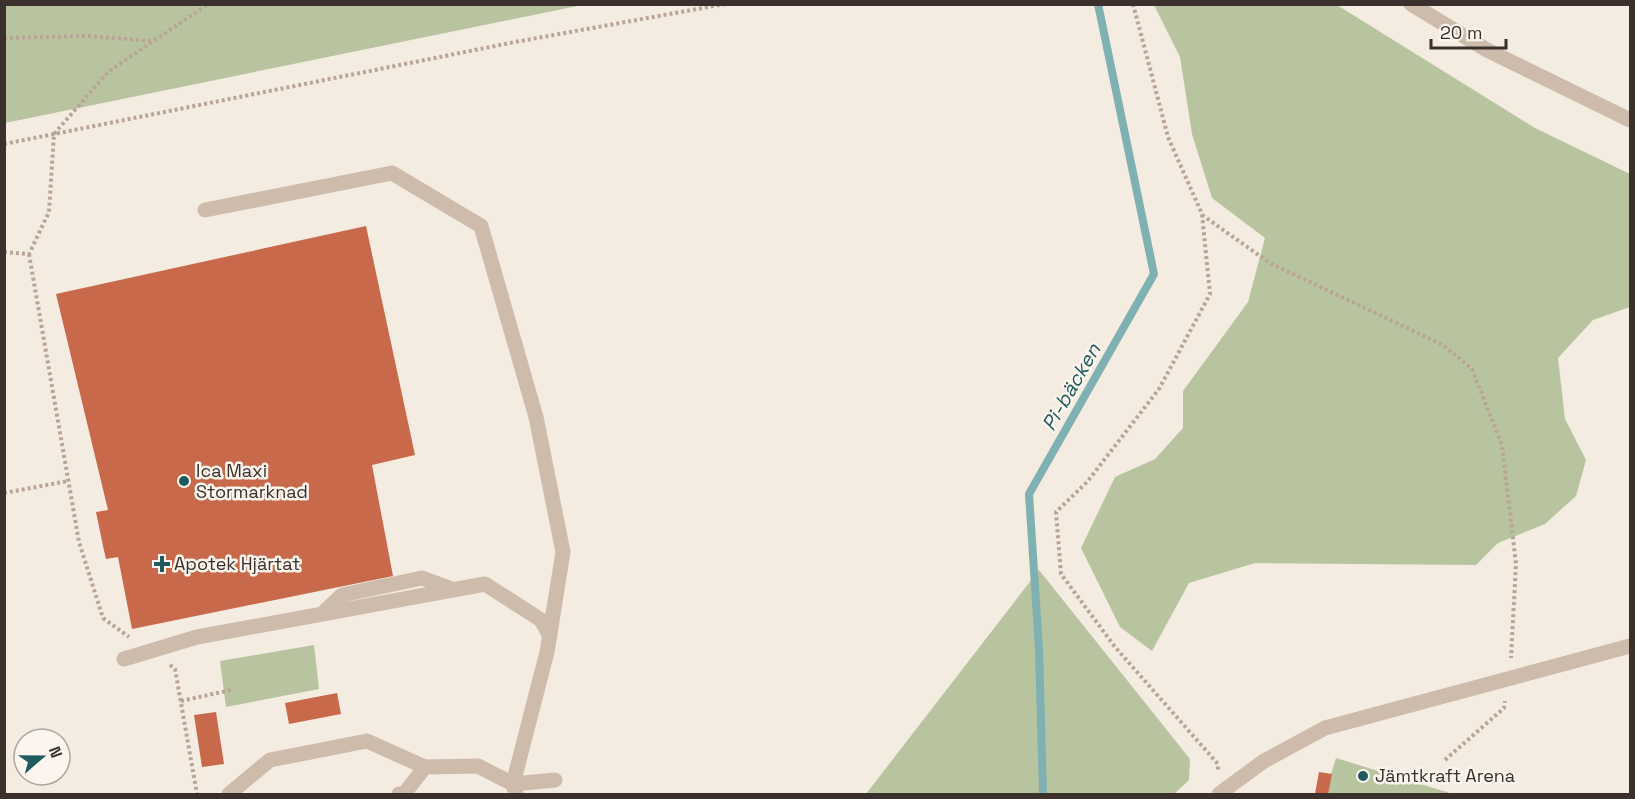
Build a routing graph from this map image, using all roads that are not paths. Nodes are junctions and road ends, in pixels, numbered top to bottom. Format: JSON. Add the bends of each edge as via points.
{"nodes":[{"id":1,"x":1412,"y":4,"type":"edge"},
{"id":2,"x":1630,"y":120,"type":"edge"},
{"id":3,"x":205,"y":210,"type":"dead end"},
{"id":4,"x":550,"y":636,"type":"junction"},
{"id":5,"x":1630,"y":645,"type":"edge"},
{"id":6,"x":124,"y":659,"type":"dead end"},
{"id":7,"x":425,"y":767,"type":"junction"},
{"id":8,"x":555,"y":780,"type":"dead end"},
{"id":9,"x":514,"y":789,"type":"edge"},
{"id":10,"x":228,"y":794,"type":"edge"},
{"id":11,"x":399,"y":795,"type":"edge"},
{"id":12,"x":1219,"y":795,"type":"edge"}],
"edges":[{"from":1,"to":2,"type":"street","via":[[1487,50]]},
{"from":3,"to":4,"type":"street","via":[[392,173],[481,226],[536,417],[563,552]]},
{"from":4,"to":6,"type":"street","via":[[541,620],[485,584],[197,637]]},
{"from":4,"to":9,"type":"street"},
{"from":5,"to":12,"type":"street","via":[[1325,728],[1264,760]]},
{"from":7,"to":9,"type":"street","via":[[478,766]]},
{"from":7,"to":10,"type":"street","via":[[367,741],[270,760]]},
{"from":7,"to":11,"type":"street"},
{"from":8,"to":9,"type":"street"}]}
